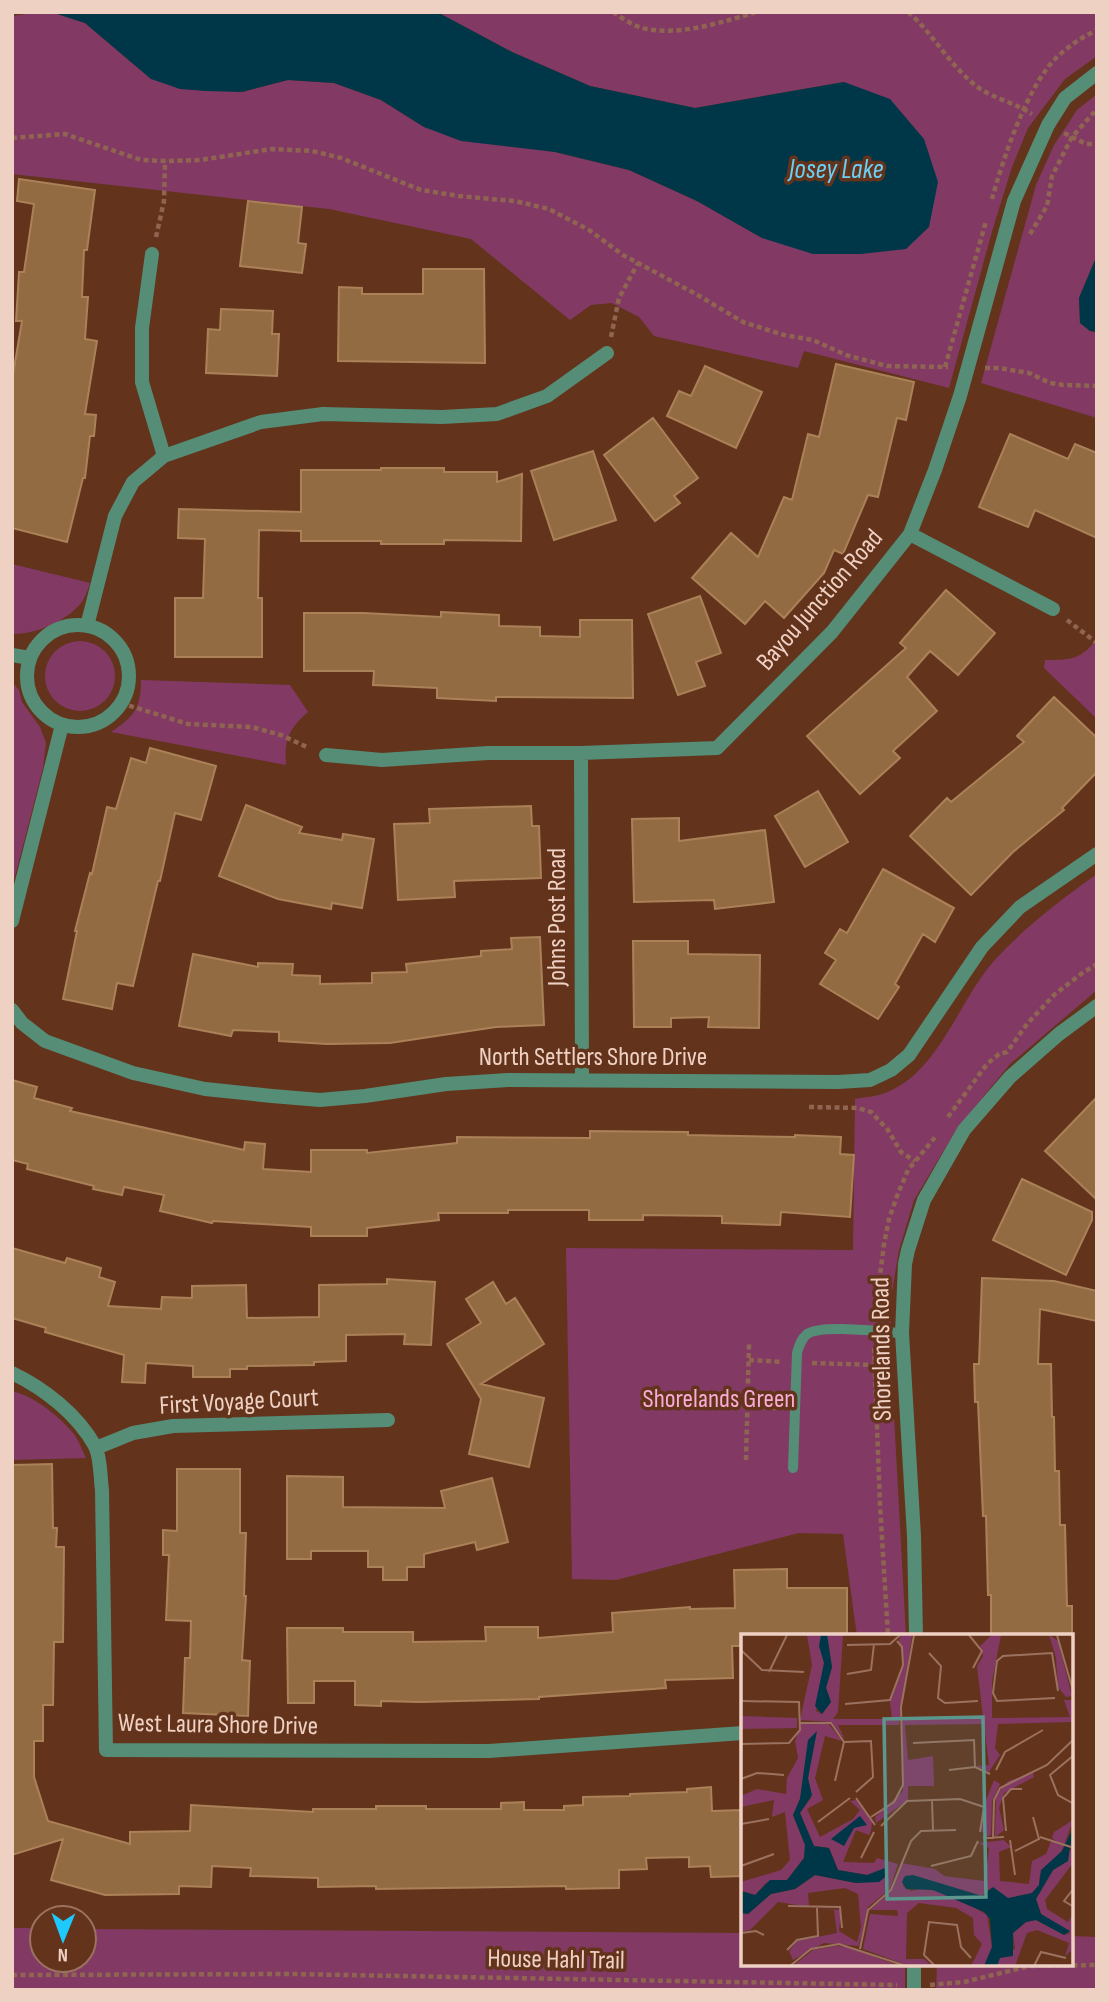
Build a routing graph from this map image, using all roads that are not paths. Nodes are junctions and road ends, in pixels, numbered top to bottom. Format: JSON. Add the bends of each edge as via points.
{"nodes":[{"id":1,"x":1097,"y":73,"type":"edge"},
{"id":2,"x":152,"y":254,"type":"road end"},
{"id":3,"x":607,"y":353,"type":"road end"},
{"id":4,"x":164,"y":456,"type":"junction"},
{"id":5,"x":909,"y":534,"type":"junction"},
{"id":6,"x":1053,"y":609,"type":"road end"},
{"id":7,"x":87,"y":626,"type":"junction"},
{"id":8,"x":12,"y":655,"type":"edge"},
{"id":9,"x":30,"y":658,"type":"junction"},
{"id":10,"x":62,"y":725,"type":"junction"},
{"id":11,"x":581,"y":753,"type":"junction"},
{"id":12,"x":326,"y":755,"type":"road end"},
{"id":13,"x":1097,"y":854,"type":"edge"},
{"id":14,"x":12,"y":921,"type":"edge"},
{"id":15,"x":1097,"y":1006,"type":"edge"},
{"id":16,"x":12,"y":1010,"type":"edge"},
{"id":17,"x":582,"y":1080,"type":"junction"},
{"id":18,"x":902,"y":1333,"type":"junction"},
{"id":19,"x":12,"y":1373,"type":"edge"},
{"id":20,"x":388,"y":1420,"type":"dead end"},
{"id":21,"x":96,"y":1448,"type":"junction"},
{"id":22,"x":793,"y":1468,"type":"dead end"},
{"id":23,"x":916,"y":1634,"type":"edge"},
{"id":24,"x":741,"y":1733,"type":"edge"},
{"id":25,"x":914,"y":1967,"type":"edge"},
{"id":26,"x":914,"y":1987,"type":"edge"}],
"edges":[{"from":1,"to":5,"type":"street","name":"Bayou Junction Road","via":[[1065,98],[1014,201],[960,396]]},
{"from":2,"to":4,"type":"street","via":[[142,328],[142,382]]},
{"from":3,"to":4,"type":"street","via":[[547,396],[497,414],[323,414],[261,422]]},
{"from":4,"to":7,"type":"street","via":[[133,482],[115,516]]},
{"from":5,"to":6,"type":"street"},
{"from":5,"to":11,"type":"street","name":"Bayou Junction Road","via":[[832,632],[717,748]]},
{"from":7,"to":9,"type":"street","via":[[58,629],[41,640]]},
{"from":7,"to":10,"type":"street","via":[[112,639],[124,654],[127,692],[117,709],[99,723]]},
{"from":8,"to":9,"type":"street"},
{"from":9,"to":10,"type":"street","via":[[26,677],[30,696],[43,714]]},
{"from":10,"to":14,"type":"street"},
{"from":11,"to":12,"type":"street","name":"Bayou Junction Road","via":[[488,752],[383,760]]},
{"from":11,"to":17,"type":"street","name":"Johns Post Road"},
{"from":13,"to":17,"type":"street","name":"North Settlers Shore Drive","via":[[1020,906],[982,947],[909,1055],[870,1080]]},
{"from":15,"to":18,"type":"street","name":"Shorelands Road","via":[[1010,1077],[964,1130],[924,1200],[908,1250]]},
{"from":16,"to":17,"type":"street","name":"North Settlers Shore Drive","via":[[45,1041],[133,1073],[205,1089],[320,1100],[446,1084]]},
{"from":18,"to":22,"type":"lane","via":[[827,1329],[809,1333],[799,1345]]},
{"from":18,"to":23,"type":"street","name":"Shorelands Road"},
{"from":19,"to":21,"type":"street","name":"West Laura Shore Drive","via":[[74,1416]]},
{"from":20,"to":21,"type":"street","name":"First Voyage Court","via":[[173,1426],[133,1433]]},
{"from":21,"to":24,"type":"street","name":"West Laura Shore Drive","via":[[103,1490],[106,1750],[489,1751]]},
{"from":25,"to":26,"type":"street"}]}
